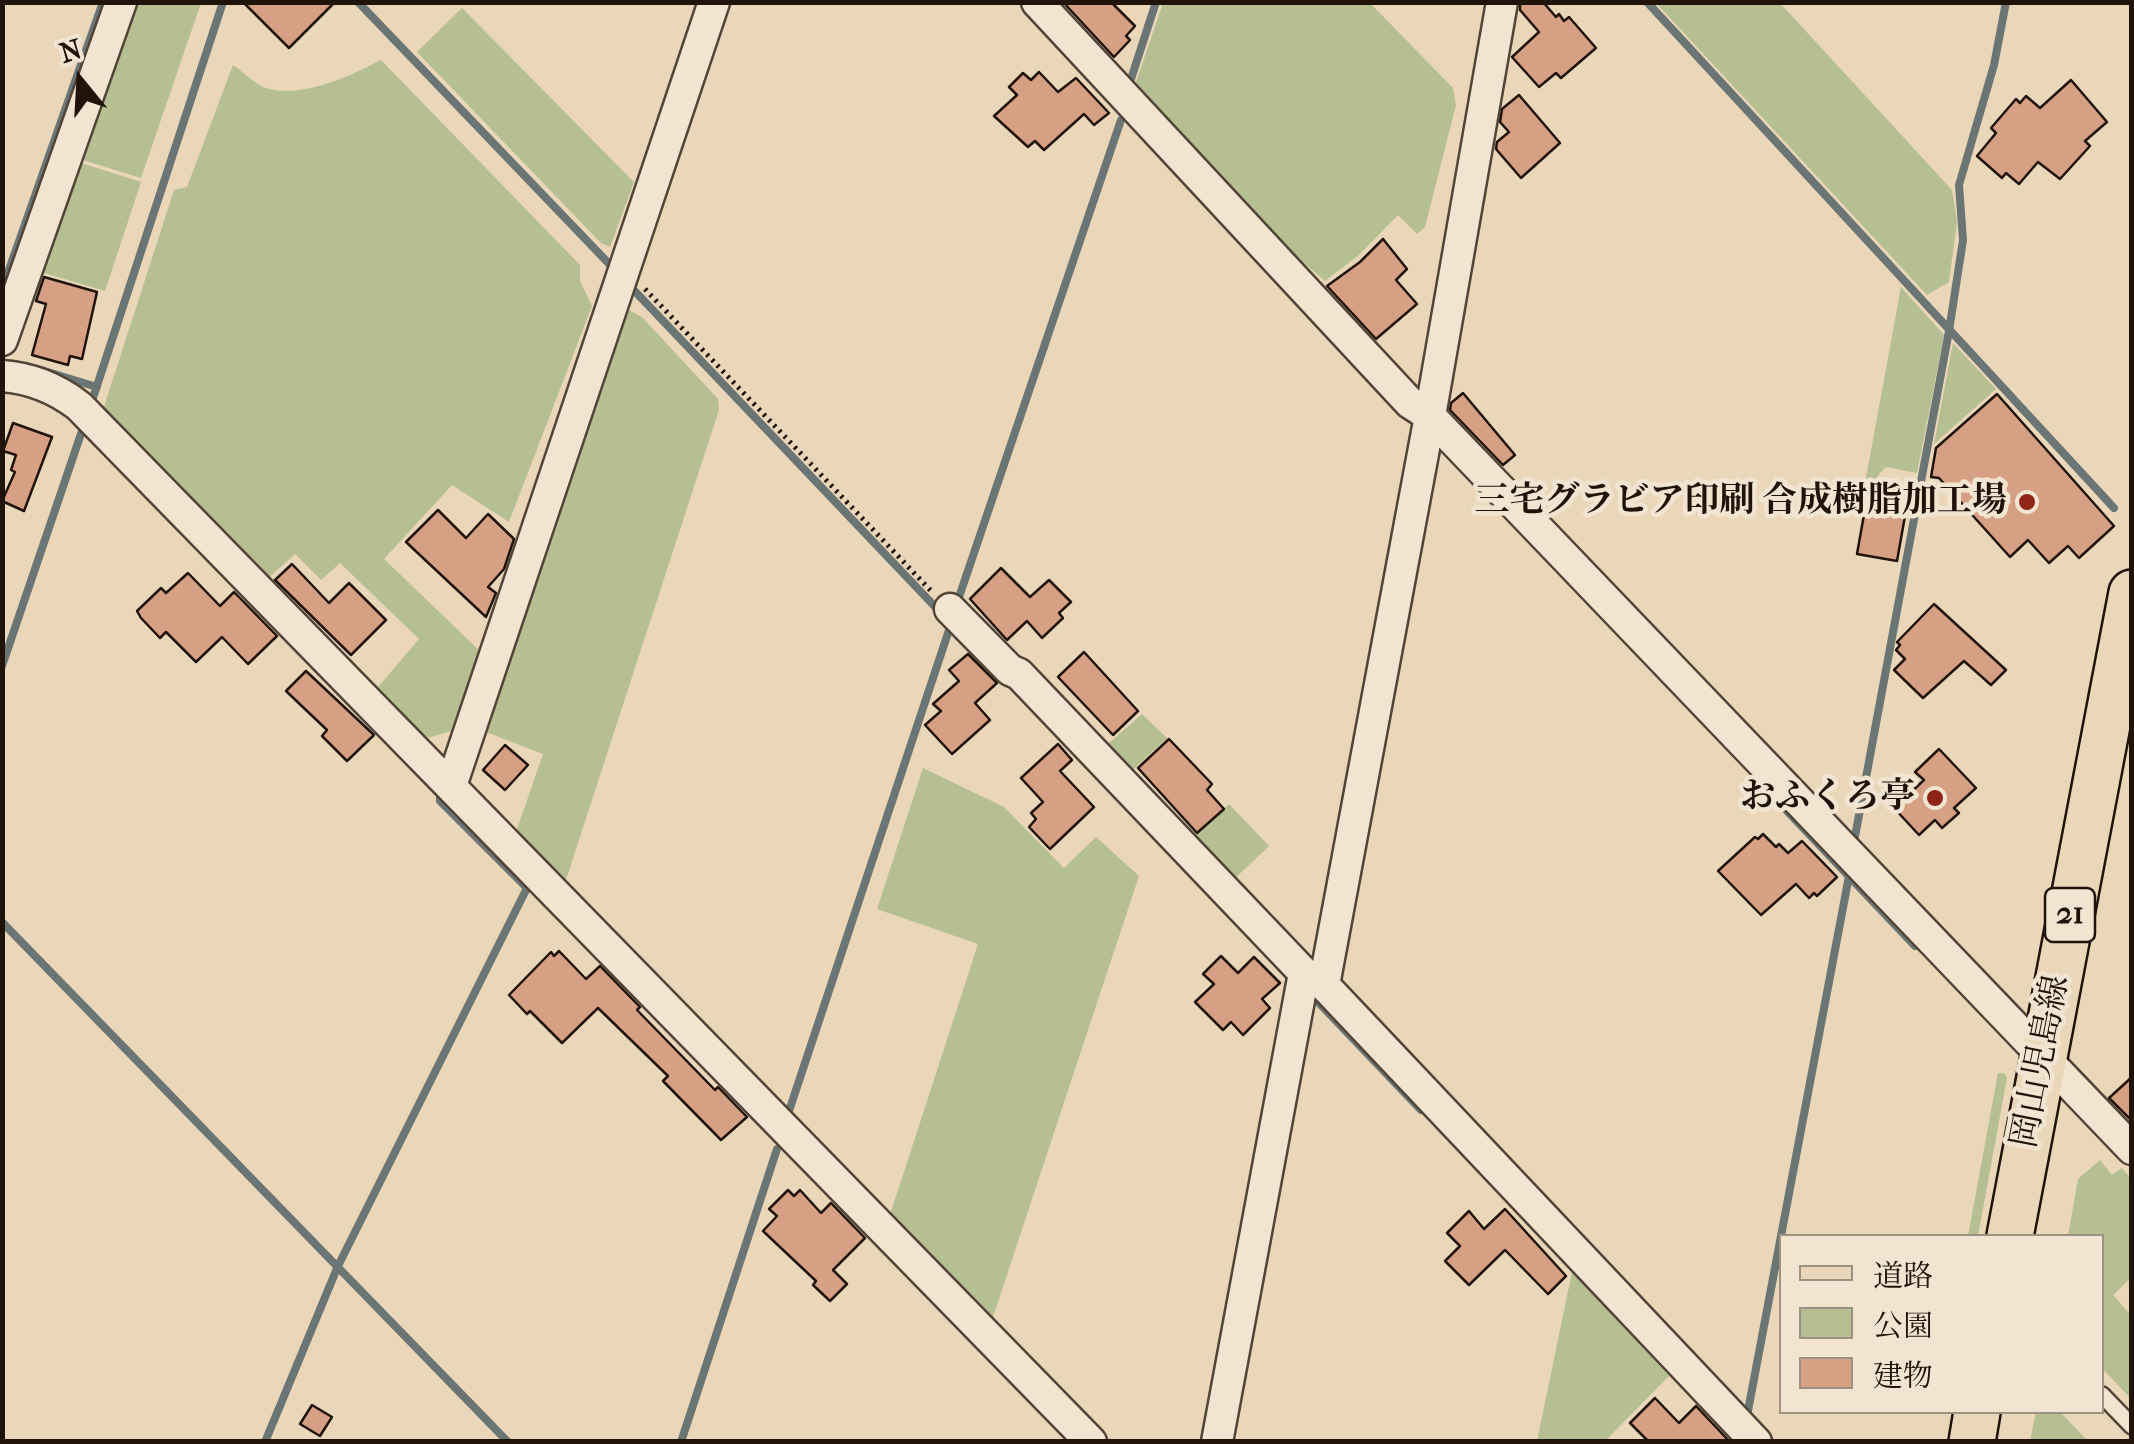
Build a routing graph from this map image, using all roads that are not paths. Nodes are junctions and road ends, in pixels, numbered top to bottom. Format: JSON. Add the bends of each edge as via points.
{"nodes":[{"id":1,"x":121,"y":2,"type":"edge"},
{"id":2,"x":714,"y":2,"type":"edge"},
{"id":3,"x":1037,"y":2,"type":"edge"},
{"id":4,"x":1502,"y":2,"type":"edge"},
{"id":5,"x":2,"y":340,"type":"edge"},
{"id":6,"x":2,"y":376,"type":"edge"},
{"id":7,"x":1423,"y":418,"type":"junction"},
{"id":8,"x":2132,"y":593,"type":"edge"},
{"id":9,"x":954,"y":613,"type":"road end"},
{"id":10,"x":2132,"y":718,"type":"edge"},
{"id":11,"x":452,"y":786,"type":"junction"},
{"id":12,"x":1309,"y":982,"type":"junction"},
{"id":13,"x":2054,"y":1067,"type":"junction"},
{"id":14,"x":2132,"y":1149,"type":"edge"},
{"id":15,"x":2011,"y":1234,"type":"edge"},
{"id":16,"x":2037,"y":1234,"type":"edge"},
{"id":17,"x":2104,"y":1397,"type":"edge"},
{"id":18,"x":1978,"y":1414,"type":"edge"},
{"id":19,"x":2005,"y":1414,"type":"edge"},
{"id":20,"x":2132,"y":1426,"type":"edge"},
{"id":21,"x":1091,"y":1442,"type":"edge"},
{"id":22,"x":1217,"y":1442,"type":"edge"},
{"id":23,"x":1756,"y":1442,"type":"edge"},
{"id":24,"x":1972,"y":1442,"type":"edge"},
{"id":25,"x":2000,"y":1442,"type":"edge"}],
"edges":[{"from":1,"to":5,"type":"street"},
{"from":2,"to":11,"type":"street"},
{"from":3,"to":7,"type":"street"},
{"from":4,"to":7,"type":"street"},
{"from":6,"to":11,"type":"street","via":[[62,393],[89,417]]},
{"from":7,"to":12,"type":"street"},
{"from":7,"to":13,"type":"street"},
{"from":8,"to":13,"type":"main road","name":"岡山児島線","number":"21"},
{"from":9,"to":12,"type":"street"},
{"from":10,"to":13,"type":"main road","name":"岡山児島線","number":"21"},
{"from":11,"to":21,"type":"street"},
{"from":12,"to":22,"type":"street"},
{"from":12,"to":23,"type":"street"},
{"from":13,"to":14,"type":"street"},
{"from":13,"to":15,"type":"main road","name":"岡山児島線","number":"21"},
{"from":13,"to":16,"type":"main road","name":"岡山児島線","number":"21"},
{"from":17,"to":20,"type":"lane"},
{"from":18,"to":24,"type":"main road"},
{"from":19,"to":25,"type":"main road"}]}
